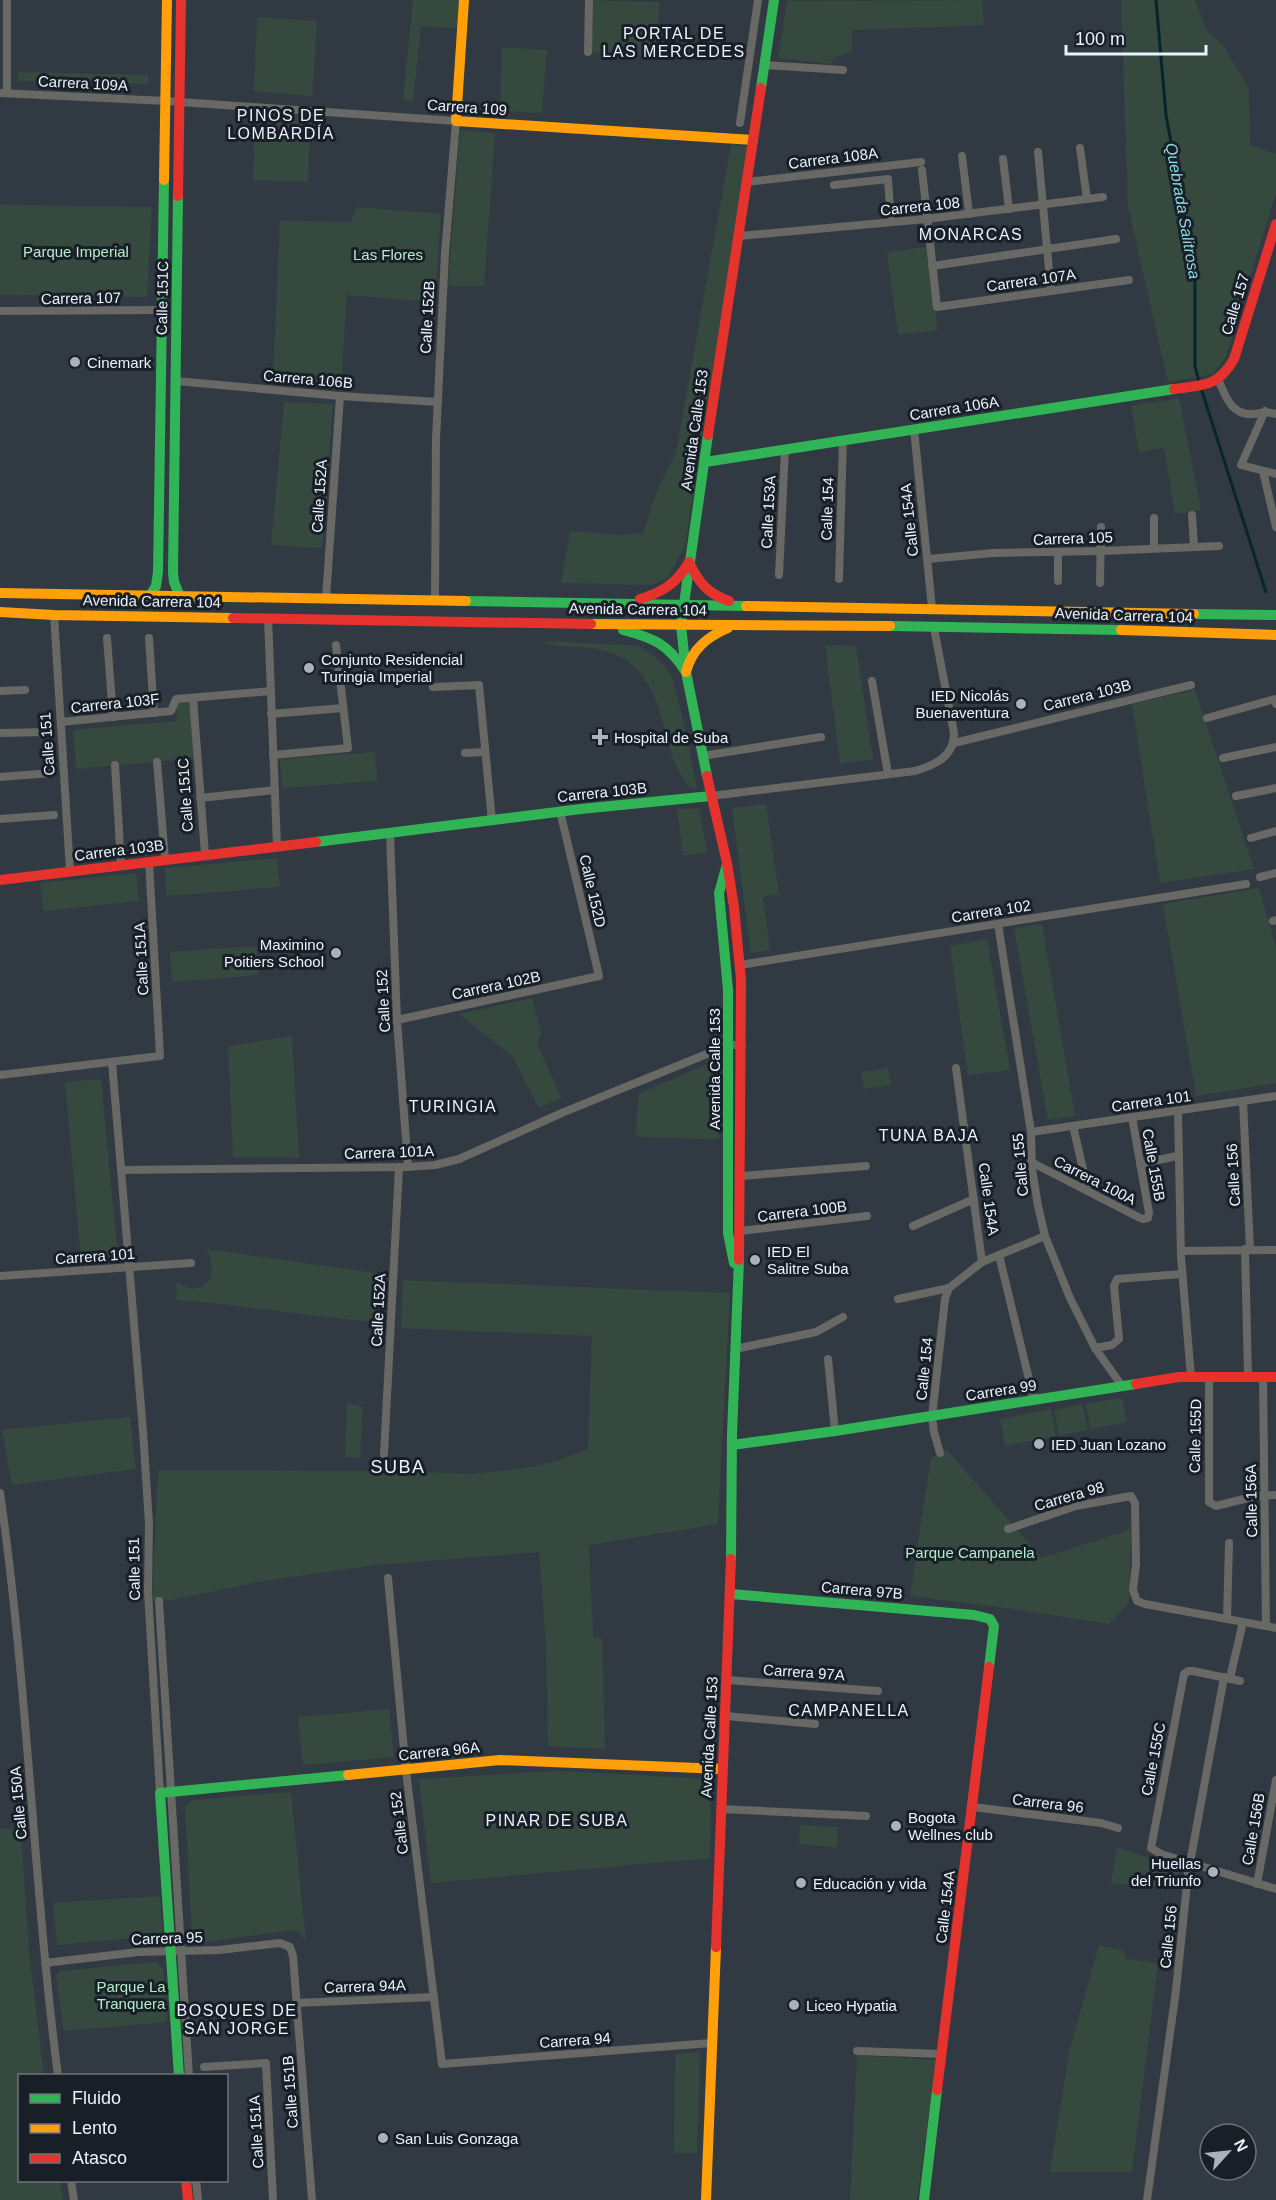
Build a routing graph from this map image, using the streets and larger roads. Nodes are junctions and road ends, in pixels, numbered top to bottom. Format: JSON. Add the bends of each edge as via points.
{"nodes":[{"id":1,"x":7,"y":0,"type":"edge"},
{"id":2,"x":167,"y":0,"type":"edge"},
{"id":3,"x":181,"y":0,"type":"edge"},
{"id":4,"x":464,"y":0,"type":"edge"},
{"id":5,"x":589,"y":0,"type":"edge"},
{"id":6,"x":758,"y":0,"type":"edge"},
{"id":7,"x":774,"y":0,"type":"edge"},
{"id":8,"x":588,"y":52,"type":"dead end"},
{"id":9,"x":764,"y":65,"type":"junction"},
{"id":10,"x":843,"y":70,"type":"dead end"},
{"id":11,"x":3,"y":93,"type":"edge"},
{"id":12,"x":166,"y":101,"type":"junction"},
{"id":13,"x":179,"y":102,"type":"junction"},
{"id":14,"x":456,"y":121,"type":"junction"},
{"id":15,"x":740,"y":123,"type":"dead end"},
{"id":16,"x":753,"y":140,"type":"junction"},
{"id":17,"x":1080,"y":148,"type":"dead end"},
{"id":18,"x":1038,"y":152,"type":"dead end"},
{"id":19,"x":962,"y":156,"type":"dead end"},
{"id":20,"x":1003,"y":159,"type":"dead end"},
{"id":21,"x":747,"y":182,"type":"junction"},
{"id":22,"x":834,"y":185,"type":"dead end"},
{"id":23,"x":1103,"y":197,"type":"dead end"},
{"id":24,"x":1087,"y":199,"type":"junction"},
{"id":25,"x":1044,"y":205,"type":"junction"},
{"id":26,"x":1009,"y":209,"type":"junction"},
{"id":27,"x":969,"y":214,"type":"junction"},
{"id":28,"x":926,"y":219,"type":"junction"},
{"id":29,"x":891,"y":222,"type":"junction"},
{"id":30,"x":1276,"y":224,"type":"edge"},
{"id":31,"x":739,"y":236,"type":"junction"},
{"id":32,"x":1116,"y":239,"type":"dead end"},
{"id":33,"x":1046,"y":249,"type":"junction"},
{"id":34,"x":932,"y":266,"type":"junction"},
{"id":35,"x":1129,"y":280,"type":"dead end"},
{"id":36,"x":1051,"y":291,"type":"junction"},
{"id":37,"x":162,"y":310,"type":"junction"},
{"id":38,"x":0,"y":311,"type":"edge"},
{"id":39,"x":176,"y":381,"type":"junction"},
{"id":40,"x":1213,"y":382,"type":"junction"},
{"id":41,"x":340,"y":396,"type":"junction"},
{"id":42,"x":438,"y":402,"type":"junction"},
{"id":43,"x":1265,"y":411,"type":"junction"},
{"id":44,"x":1276,"y":414,"type":"edge"},
{"id":45,"x":914,"y":429,"type":"junction"},
{"id":46,"x":843,"y":440,"type":"junction"},
{"id":47,"x":785,"y":449,"type":"junction"},
{"id":48,"x":705,"y":462,"type":"junction"},
{"id":49,"x":1263,"y":471,"type":"junction"},
{"id":50,"x":1276,"y":474,"type":"edge"},
{"id":51,"x":1192,"y":515,"type":"dead end"},
{"id":52,"x":1154,"y":518,"type":"dead end"},
{"id":53,"x":1101,"y":527,"type":"dead end"},
{"id":54,"x":1276,"y":527,"type":"edge"},
{"id":55,"x":1194,"y":546,"type":"junction"},
{"id":56,"x":1219,"y":546,"type":"dead end"},
{"id":57,"x":1154,"y":548,"type":"junction"},
{"id":58,"x":1102,"y":551,"type":"junction"},
{"id":59,"x":1058,"y":552,"type":"junction"},
{"id":60,"x":928,"y":560,"type":"junction"},
{"id":61,"x":689,"y":562,"type":"junction"},
{"id":62,"x":779,"y":575,"type":"dead end"},
{"id":63,"x":839,"y":579,"type":"dead end"},
{"id":64,"x":1058,"y":581,"type":"dead end"},
{"id":65,"x":1100,"y":584,"type":"dead end"},
{"id":66,"x":0,"y":593,"type":"edge"},
{"id":67,"x":151,"y":594,"type":"junction"},
{"id":68,"x":179,"y":594,"type":"junction"},
{"id":69,"x":326,"y":598,"type":"junction"},
{"id":70,"x":435,"y":599,"type":"junction"},
{"id":71,"x":623,"y":602,"type":"junction"},
{"id":72,"x":683,"y":605,"type":"junction"},
{"id":73,"x":742,"y":605,"type":"junction"},
{"id":74,"x":932,"y":608,"type":"junction"},
{"id":75,"x":0,"y":612,"type":"edge"},
{"id":76,"x":54,"y":615,"type":"junction"},
{"id":77,"x":1276,"y":615,"type":"edge"},
{"id":78,"x":268,"y":618,"type":"junction"},
{"id":79,"x":594,"y":624,"type":"junction"},
{"id":80,"x":681,"y":625,"type":"junction"},
{"id":81,"x":734,"y":626,"type":"junction"},
{"id":82,"x":934,"y":628,"type":"junction"},
{"id":83,"x":1276,"y":635,"type":"edge"},
{"id":84,"x":107,"y":638,"type":"dead end"},
{"id":85,"x":149,"y":639,"type":"dead end"},
{"id":86,"x":336,"y":645,"type":"dead end"},
{"id":87,"x":686,"y":672,"type":"junction"},
{"id":88,"x":872,"y":681,"type":"dead end"},
{"id":89,"x":1191,"y":685,"type":"dead end"},
{"id":90,"x":434,"y":687,"type":"dead end"},
{"id":91,"x":25,"y":690,"type":"dead end"},
{"id":92,"x":0,"y":691,"type":"edge"},
{"id":93,"x":271,"y":691,"type":"junction"},
{"id":94,"x":193,"y":698,"type":"junction"},
{"id":95,"x":1275,"y":701,"type":"edge"},
{"id":96,"x":343,"y":708,"type":"junction"},
{"id":97,"x":154,"y":713,"type":"junction"},
{"id":98,"x":272,"y":714,"type":"junction"},
{"id":99,"x":113,"y":717,"type":"junction"},
{"id":100,"x":1207,"y":718,"type":"dead end"},
{"id":101,"x":61,"y":722,"type":"junction"},
{"id":102,"x":47,"y":732,"type":"dead end"},
{"id":103,"x":0,"y":733,"type":"edge"},
{"id":104,"x":821,"y":737,"type":"dead end"},
{"id":105,"x":954,"y":743,"type":"junction"},
{"id":106,"x":1276,"y":747,"type":"edge"},
{"id":107,"x":485,"y":752,"type":"junction"},
{"id":108,"x":465,"y":753,"type":"dead end"},
{"id":109,"x":273,"y":755,"type":"junction"},
{"id":110,"x":702,"y":756,"type":"junction"},
{"id":111,"x":1223,"y":758,"type":"dead end"},
{"id":112,"x":158,"y":762,"type":"dead end"},
{"id":113,"x":116,"y":765,"type":"dead end"},
{"id":114,"x":51,"y":773,"type":"dead end"},
{"id":115,"x":888,"y":774,"type":"junction"},
{"id":116,"x":0,"y":777,"type":"edge"},
{"id":117,"x":1276,"y":788,"type":"edge"},
{"id":118,"x":275,"y":790,"type":"junction"},
{"id":119,"x":711,"y":796,"type":"junction"},
{"id":120,"x":1236,"y":796,"type":"dead end"},
{"id":121,"x":200,"y":798,"type":"junction"},
{"id":122,"x":560,"y":812,"type":"junction"},
{"id":123,"x":54,"y":815,"type":"dead end"},
{"id":124,"x":0,"y":819,"type":"edge"},
{"id":125,"x":492,"y":821,"type":"junction"},
{"id":126,"x":1276,"y":831,"type":"edge"},
{"id":127,"x":390,"y":833,"type":"junction"},
{"id":128,"x":1251,"y":838,"type":"dead end"},
{"id":129,"x":277,"y":846,"type":"junction"},
{"id":130,"x":205,"y":854,"type":"junction"},
{"id":131,"x":165,"y":859,"type":"junction"},
{"id":132,"x":149,"y":861,"type":"junction"},
{"id":133,"x":727,"y":863,"type":"junction"},
{"id":134,"x":121,"y":864,"type":"junction"},
{"id":135,"x":70,"y":871,"type":"junction"},
{"id":136,"x":1276,"y":873,"type":"edge"},
{"id":137,"x":1260,"y":877,"type":"dead end"},
{"id":138,"x":0,"y":880,"type":"edge"},
{"id":139,"x":1246,"y":884,"type":"dead end"},
{"id":140,"x":998,"y":924,"type":"junction"},
{"id":141,"x":740,"y":965,"type":"junction"},
{"id":142,"x":599,"y":976,"type":"joint"},
{"id":143,"x":398,"y":1020,"type":"junction"},
{"id":144,"x":729,"y":1045,"type":"junction"},
{"id":145,"x":742,"y":1045,"type":"junction"},
{"id":146,"x":112,"y":1062,"type":"junction"},
{"id":147,"x":956,"y":1068,"type":"dead end"},
{"id":148,"x":0,"y":1075,"type":"edge"},
{"id":149,"x":1276,"y":1096,"type":"edge"},
{"id":150,"x":1243,"y":1101,"type":"junction"},
{"id":151,"x":1178,"y":1111,"type":"junction"},
{"id":152,"x":1132,"y":1118,"type":"junction"},
{"id":153,"x":1073,"y":1126,"type":"junction"},
{"id":154,"x":1031,"y":1132,"type":"junction"},
{"id":155,"x":1177,"y":1156,"type":"junction"},
{"id":156,"x":1031,"y":1162,"type":"junction"},
{"id":157,"x":1140,"y":1164,"type":"junction"},
{"id":158,"x":866,"y":1166,"type":"dead end"},
{"id":159,"x":399,"y":1167,"type":"junction"},
{"id":160,"x":408,"y":1167,"type":"junction"},
{"id":161,"x":121,"y":1170,"type":"junction"},
{"id":162,"x":741,"y":1176,"type":"junction"},
{"id":163,"x":1088,"y":1191,"type":"junction"},
{"id":164,"x":974,"y":1199,"type":"junction"},
{"id":165,"x":867,"y":1216,"type":"dead end"},
{"id":166,"x":1148,"y":1218,"type":"joint"},
{"id":167,"x":914,"y":1226,"type":"dead end"},
{"id":168,"x":740,"y":1232,"type":"junction"},
{"id":169,"x":1045,"y":1236,"type":"junction"},
{"id":170,"x":1247,"y":1249,"type":"junction"},
{"id":171,"x":1276,"y":1250,"type":"edge"},
{"id":172,"x":1181,"y":1251,"type":"junction"},
{"id":173,"x":999,"y":1255,"type":"junction"},
{"id":174,"x":982,"y":1262,"type":"junction"},
{"id":175,"x":191,"y":1263,"type":"dead end"},
{"id":176,"x":130,"y":1268,"type":"junction"},
{"id":177,"x":1182,"y":1274,"type":"junction"},
{"id":178,"x":737,"y":1275,"type":"junction"},
{"id":179,"x":0,"y":1276,"type":"edge"},
{"id":180,"x":949,"y":1288,"type":"junction"},
{"id":181,"x":898,"y":1299,"type":"dead end"},
{"id":182,"x":843,"y":1317,"type":"dead end"},
{"id":183,"x":1095,"y":1348,"type":"junction"},
{"id":184,"x":735,"y":1349,"type":"junction"},
{"id":185,"x":828,"y":1359,"type":"dead end"},
{"id":186,"x":1209,"y":1376,"type":"junction"},
{"id":187,"x":1248,"y":1376,"type":"junction"},
{"id":188,"x":1191,"y":1377,"type":"junction"},
{"id":189,"x":1263,"y":1377,"type":"junction"},
{"id":190,"x":1276,"y":1377,"type":"edge"},
{"id":191,"x":1122,"y":1386,"type":"junction"},
{"id":192,"x":1034,"y":1400,"type":"junction"},
{"id":193,"x":932,"y":1416,"type":"junction"},
{"id":194,"x":835,"y":1431,"type":"junction"},
{"id":195,"x":732,"y":1445,"type":"junction"},
{"id":196,"x":940,"y":1453,"type":"dead end"},
{"id":197,"x":384,"y":1454,"type":"dead end"},
{"id":198,"x":0,"y":1492,"type":"edge"},
{"id":199,"x":1276,"y":1495,"type":"edge"},
{"id":200,"x":1265,"y":1496,"type":"junction"},
{"id":201,"x":1008,"y":1529,"type":"dead end"},
{"id":202,"x":1265,"y":1537,"type":"junction"},
{"id":203,"x":1276,"y":1537,"type":"edge"},
{"id":204,"x":1229,"y":1543,"type":"dead end"},
{"id":205,"x":388,"y":1578,"type":"dead end"},
{"id":206,"x":731,"y":1594,"type":"junction"},
{"id":207,"x":159,"y":1600,"type":"dead end"},
{"id":208,"x":990,"y":1619,"type":"joint"},
{"id":209,"x":1227,"y":1619,"type":"junction"},
{"id":210,"x":1243,"y":1622,"type":"junction"},
{"id":211,"x":1266,"y":1626,"type":"junction"},
{"id":212,"x":1276,"y":1628,"type":"edge"},
{"id":213,"x":1227,"y":1678,"type":"junction"},
{"id":214,"x":727,"y":1680,"type":"junction"},
{"id":215,"x":1240,"y":1681,"type":"dead end"},
{"id":216,"x":878,"y":1691,"type":"dead end"},
{"id":217,"x":726,"y":1716,"type":"junction"},
{"id":218,"x":815,"y":1724,"type":"dead end"},
{"id":219,"x":722,"y":1769,"type":"junction"},
{"id":220,"x":406,"y":1770,"type":"junction"},
{"id":221,"x":1276,"y":1780,"type":"edge"},
{"id":222,"x":165,"y":1792,"type":"junction"},
{"id":223,"x":973,"y":1808,"type":"junction"},
{"id":224,"x":721,"y":1809,"type":"junction"},
{"id":225,"x":866,"y":1816,"type":"dead end"},
{"id":226,"x":1118,"y":1828,"type":"dead end"},
{"id":227,"x":1190,"y":1863,"type":"junction"},
{"id":228,"x":1257,"y":1884,"type":"junction"},
{"id":229,"x":1276,"y":1889,"type":"edge"},
{"id":230,"x":290,"y":1947,"type":"joint"},
{"id":231,"x":176,"y":1952,"type":"junction"},
{"id":232,"x":45,"y":1963,"type":"junction"},
{"id":233,"x":434,"y":1997,"type":"junction"},
{"id":234,"x":297,"y":2003,"type":"junction"},
{"id":235,"x":711,"y":2043,"type":"junction"},
{"id":236,"x":857,"y":2051,"type":"dead end"},
{"id":237,"x":942,"y":2054,"type":"junction"},
{"id":238,"x":442,"y":2064,"type":"joint"},
{"id":239,"x":204,"y":2067,"type":"dead end"},
{"id":240,"x":58,"y":2074,"type":"edge"},
{"id":241,"x":179,"y":2074,"type":"edge"},
{"id":242,"x":189,"y":2074,"type":"edge"},
{"id":243,"x":72,"y":2182,"type":"edge"},
{"id":244,"x":186,"y":2182,"type":"edge"},
{"id":245,"x":196,"y":2182,"type":"edge"},
{"id":246,"x":74,"y":2200,"type":"edge"},
{"id":247,"x":188,"y":2200,"type":"edge"},
{"id":248,"x":198,"y":2200,"type":"edge"},
{"id":249,"x":273,"y":2200,"type":"edge"},
{"id":250,"x":312,"y":2200,"type":"edge"},
{"id":251,"x":706,"y":2200,"type":"edge"},
{"id":252,"x":924,"y":2200,"type":"edge"},
{"id":253,"x":1147,"y":2200,"type":"edge"}],
"edges":[{"from":1,"to":11,"type":"street"},
{"from":2,"to":12,"type":"street","name":"Calle 151C"},
{"from":3,"to":13,"type":"street","name":"Calle 151C"},
{"from":4,"to":14,"type":"street","name":"Calle 152B"},
{"from":5,"to":8,"type":"street"},
{"from":6,"to":15,"type":"street"},
{"from":7,"to":9,"type":"street","name":"Avenida Calle 153"},
{"from":9,"to":10,"type":"street"},
{"from":9,"to":16,"type":"street","name":"Avenida Calle 153"},
{"from":11,"to":12,"type":"street","name":"Carrera 109A"},
{"from":12,"to":13,"type":"street","name":"Carrera 109A"},
{"from":12,"to":37,"type":"street","name":"Calle 151C"},
{"from":13,"to":14,"type":"street","name":"Carrera 109"},
{"from":13,"to":39,"type":"street","name":"Calle 151C"},
{"from":14,"to":16,"type":"street","name":"Carrera 109"},
{"from":14,"to":42,"type":"street","name":"Calle 152B"},
{"from":16,"to":21,"type":"street","name":"Avenida Calle 153"},
{"from":17,"to":24,"type":"street"},
{"from":18,"to":25,"type":"street"},
{"from":19,"to":27,"type":"street"},
{"from":20,"to":26,"type":"street"},
{"from":21,"to":28,"type":"street","name":"Carrera 108A","via":[[922,166]]},
{"from":21,"to":31,"type":"street","name":"Avenida Calle 153"},
{"from":22,"to":29,"type":"street","via":[[888,179]]},
{"from":23,"to":24,"type":"street","name":"Carrera 108"},
{"from":24,"to":25,"type":"street","name":"Carrera 108"},
{"from":25,"to":26,"type":"street","name":"Carrera 108"},
{"from":25,"to":33,"type":"street"},
{"from":26,"to":27,"type":"street","name":"Carrera 108"},
{"from":27,"to":28,"type":"street","name":"Carrera 108"},
{"from":28,"to":29,"type":"street","name":"Carrera 108"},
{"from":28,"to":34,"type":"street"},
{"from":29,"to":31,"type":"street","name":"Carrera 108"},
{"from":30,"to":40,"type":"street","name":"Calle 157","via":[[1234,359],[1226,373]]},
{"from":31,"to":48,"type":"street","name":"Avenida Calle 153"},
{"from":32,"to":33,"type":"street"},
{"from":33,"to":34,"type":"street"},
{"from":33,"to":36,"type":"street"},
{"from":34,"to":36,"type":"street","name":"Carrera 107A","via":[[937,307]]},
{"from":35,"to":36,"type":"street","name":"Carrera 107A"},
{"from":37,"to":38,"type":"street","name":"Carrera 107"},
{"from":37,"to":67,"type":"street","name":"Calle 151C","via":[[158,572]]},
{"from":39,"to":41,"type":"street","name":"Carrera 106B"},
{"from":39,"to":68,"type":"street","name":"Calle 151C","via":[[173,572]]},
{"from":40,"to":43,"type":"street","via":[[1235,409],[1247,414]]},
{"from":40,"to":45,"type":"street","name":"Carrera 106A"},
{"from":41,"to":42,"type":"street","name":"Carrera 106B"},
{"from":41,"to":69,"type":"street","name":"Calle 152A"},
{"from":42,"to":70,"type":"street","name":"Calle 152B"},
{"from":43,"to":44,"type":"street"},
{"from":43,"to":49,"type":"street","via":[[1241,465]]},
{"from":45,"to":46,"type":"street","name":"Carrera 106A"},
{"from":45,"to":60,"type":"street","name":"Calle 154A"},
{"from":46,"to":47,"type":"street","name":"Carrera 106A"},
{"from":46,"to":63,"type":"street","name":"Calle 154"},
{"from":47,"to":48,"type":"street","name":"Carrera 106A"},
{"from":47,"to":62,"type":"street","name":"Calle 153A"},
{"from":48,"to":61,"type":"street","name":"Avenida Calle 153"},
{"from":49,"to":50,"type":"street"},
{"from":49,"to":54,"type":"street"},
{"from":51,"to":55,"type":"street"},
{"from":52,"to":57,"type":"street"},
{"from":53,"to":58,"type":"street"},
{"from":55,"to":56,"type":"street","name":"Carrera 105"},
{"from":55,"to":57,"type":"street","name":"Carrera 105"},
{"from":57,"to":58,"type":"street","name":"Carrera 105"},
{"from":58,"to":59,"type":"street","name":"Carrera 105"},
{"from":58,"to":65,"type":"street"},
{"from":59,"to":60,"type":"street","name":"Carrera 105"},
{"from":59,"to":64,"type":"street"},
{"from":60,"to":74,"type":"street","name":"Calle 154A"},
{"from":61,"to":71,"type":"street","via":[[667,590]]},
{"from":61,"to":72,"type":"street","name":"Avenida Calle 153"},
{"from":61,"to":73,"type":"street","via":[[708,592]]},
{"from":66,"to":67,"type":"street","name":"Avenida Carrera 104"},
{"from":67,"to":68,"type":"street","name":"Avenida Carrera 104"},
{"from":68,"to":69,"type":"street","name":"Avenida Carrera 104"},
{"from":69,"to":70,"type":"street","name":"Avenida Carrera 104"},
{"from":70,"to":71,"type":"street","name":"Avenida Carrera 104"},
{"from":71,"to":72,"type":"street","name":"Avenida Carrera 104"},
{"from":72,"to":73,"type":"street","name":"Avenida Carrera 104"},
{"from":72,"to":80,"type":"street","name":"Avenida Calle 153"},
{"from":73,"to":74,"type":"street","name":"Avenida Carrera 104"},
{"from":74,"to":77,"type":"street","name":"Avenida Carrera 104"},
{"from":75,"to":76,"type":"street","name":"Avenida Carrera 104"},
{"from":76,"to":78,"type":"street","name":"Avenida Carrera 104"},
{"from":76,"to":101,"type":"street","name":"Calle 151"},
{"from":78,"to":79,"type":"street","name":"Avenida Carrera 104"},
{"from":78,"to":93,"type":"street"},
{"from":79,"to":80,"type":"street","name":"Avenida Carrera 104"},
{"from":79,"to":87,"type":"street","via":[[662,642],[674,652]]},
{"from":80,"to":81,"type":"street","name":"Avenida Carrera 104"},
{"from":80,"to":87,"type":"street","name":"Avenida Calle 153"},
{"from":81,"to":82,"type":"street","name":"Avenida Carrera 104"},
{"from":81,"to":87,"type":"street","via":[[697,647]]},
{"from":82,"to":83,"type":"street","name":"Avenida Carrera 104"},
{"from":82,"to":105,"type":"street"},
{"from":84,"to":99,"type":"street"},
{"from":85,"to":97,"type":"street"},
{"from":86,"to":96,"type":"street"},
{"from":87,"to":110,"type":"street","name":"Avenida Calle 153"},
{"from":88,"to":115,"type":"street"},
{"from":89,"to":105,"type":"street","name":"Carrera 103B"},
{"from":90,"to":107,"type":"street","via":[[479,685]]},
{"from":91,"to":92,"type":"street"},
{"from":93,"to":94,"type":"street","name":"Carrera 103F"},
{"from":93,"to":98,"type":"street"},
{"from":94,"to":97,"type":"street","name":"Carrera 103F","via":[[176,699],[171,711]]},
{"from":94,"to":121,"type":"street","name":"Calle 151C"},
{"from":95,"to":100,"type":"street"},
{"from":96,"to":98,"type":"street"},
{"from":96,"to":109,"type":"street","via":[[346,749]]},
{"from":97,"to":99,"type":"street","name":"Carrera 103F"},
{"from":98,"to":109,"type":"street"},
{"from":99,"to":101,"type":"street","name":"Carrera 103F"},
{"from":101,"to":135,"type":"street","name":"Calle 151"},
{"from":102,"to":103,"type":"street"},
{"from":104,"to":110,"type":"street"},
{"from":105,"to":115,"type":"street","name":"Carrera 103B","via":[[942,760],[932,766]]},
{"from":106,"to":111,"type":"street"},
{"from":107,"to":108,"type":"street"},
{"from":107,"to":125,"type":"street"},
{"from":109,"to":118,"type":"street"},
{"from":110,"to":119,"type":"street","name":"Avenida Calle 153"},
{"from":112,"to":131,"type":"street"},
{"from":113,"to":134,"type":"street"},
{"from":114,"to":116,"type":"street"},
{"from":115,"to":119,"type":"street","name":"Carrera 103B"},
{"from":117,"to":120,"type":"street"},
{"from":118,"to":121,"type":"street"},
{"from":118,"to":129,"type":"street"},
{"from":119,"to":122,"type":"street","name":"Carrera 103B"},
{"from":119,"to":133,"type":"street","name":"Avenida Calle 153"},
{"from":121,"to":130,"type":"street","name":"Calle 151C"},
{"from":122,"to":125,"type":"street","name":"Carrera 103B"},
{"from":122,"to":142,"type":"street","name":"Calle 152D"},
{"from":123,"to":124,"type":"street"},
{"from":125,"to":127,"type":"street","name":"Carrera 103B"},
{"from":126,"to":128,"type":"street"},
{"from":127,"to":129,"type":"street","name":"Carrera 103B"},
{"from":127,"to":143,"type":"street","name":"Calle 152"},
{"from":129,"to":130,"type":"street","name":"Carrera 103B"},
{"from":130,"to":131,"type":"street","name":"Carrera 103B"},
{"from":131,"to":132,"type":"street","name":"Carrera 103B"},
{"from":132,"to":134,"type":"street","name":"Carrera 103B"},
{"from":132,"to":146,"type":"street","name":"Calle 151A","via":[[160,1056]]},
{"from":133,"to":141,"type":"street","name":"Avenida Calle 153"},
{"from":133,"to":144,"type":"street","name":"Avenida Calle 153","via":[[719,894],[728,977]]},
{"from":134,"to":135,"type":"street","name":"Carrera 103B"},
{"from":135,"to":138,"type":"street","name":"Carrera 103B"},
{"from":136,"to":137,"type":"street"},
{"from":139,"to":140,"type":"street","name":"Carrera 102"},
{"from":140,"to":141,"type":"street","name":"Carrera 102"},
{"from":140,"to":154,"type":"street","name":"Calle 155"},
{"from":141,"to":145,"type":"street","name":"Avenida Calle 153"},
{"from":142,"to":143,"type":"street","name":"Carrera 102B"},
{"from":143,"to":160,"type":"street","name":"Calle 152"},
{"from":144,"to":145,"type":"street","name":"Carrera 101A"},
{"from":144,"to":160,"type":"street","name":"Carrera 101A","via":[[459,1159]]},
{"from":144,"to":178,"type":"street","name":"Avenida Calle 153","via":[[728,1233]]},
{"from":145,"to":162,"type":"street","name":"Avenida Calle 153"},
{"from":146,"to":148,"type":"street"},
{"from":146,"to":161,"type":"street","name":"Calle 151"},
{"from":147,"to":164,"type":"street","name":"Calle 154A"},
{"from":149,"to":150,"type":"street","name":"Carrera 101"},
{"from":150,"to":151,"type":"street","name":"Carrera 101"},
{"from":150,"to":170,"type":"street","name":"Calle 156"},
{"from":151,"to":152,"type":"street","name":"Carrera 101"},
{"from":151,"to":155,"type":"street"},
{"from":152,"to":153,"type":"street","name":"Carrera 101"},
{"from":152,"to":157,"type":"street","name":"Calle 155B"},
{"from":153,"to":154,"type":"street","name":"Carrera 101"},
{"from":153,"to":163,"type":"street"},
{"from":154,"to":156,"type":"street","name":"Calle 155"},
{"from":155,"to":157,"type":"street"},
{"from":155,"to":172,"type":"street"},
{"from":156,"to":163,"type":"street","name":"Carrera 100A"},
{"from":156,"to":169,"type":"street","name":"Calle 155"},
{"from":157,"to":166,"type":"street","name":"Calle 155B"},
{"from":158,"to":162,"type":"street"},
{"from":159,"to":160,"type":"street","name":"Carrera 101A"},
{"from":159,"to":161,"type":"street","name":"Carrera 101A"},
{"from":159,"to":197,"type":"street","name":"Calle 152A"},
{"from":161,"to":176,"type":"street","name":"Calle 151"},
{"from":162,"to":168,"type":"street","name":"Avenida Calle 153"},
{"from":163,"to":166,"type":"street","name":"Carrera 100A","via":[[1138,1217]]},
{"from":164,"to":167,"type":"street"},
{"from":164,"to":174,"type":"street","name":"Calle 154A"},
{"from":165,"to":168,"type":"street","name":"Carrera 100B"},
{"from":168,"to":178,"type":"street","name":"Avenida Calle 153"},
{"from":169,"to":173,"type":"street"},
{"from":169,"to":183,"type":"street","name":"Calle 155","via":[[1057,1271]]},
{"from":170,"to":171,"type":"street"},
{"from":170,"to":172,"type":"street"},
{"from":170,"to":187,"type":"street","name":"Calle 156"},
{"from":172,"to":177,"type":"street"},
{"from":173,"to":174,"type":"street"},
{"from":173,"to":192,"type":"street","name":"Calle 154A"},
{"from":174,"to":180,"type":"street"},
{"from":175,"to":176,"type":"street","name":"Carrera 101"},
{"from":176,"to":179,"type":"street","name":"Carrera 101"},
{"from":176,"to":222,"type":"street","name":"Calle 151","via":[[149,1524],[148,1592]]},
{"from":177,"to":183,"type":"street","via":[[1117,1279],[1114,1286],[1119,1340]]},
{"from":177,"to":188,"type":"street"},
{"from":178,"to":184,"type":"street","name":"Avenida Calle 153"},
{"from":180,"to":181,"type":"street"},
{"from":180,"to":193,"type":"street","name":"Calle 154"},
{"from":182,"to":184,"type":"street","via":[[816,1332]]},
{"from":183,"to":191,"type":"street","name":"Calle 155"},
{"from":184,"to":195,"type":"street","name":"Avenida Calle 153"},
{"from":185,"to":194,"type":"street"},
{"from":186,"to":187,"type":"street","name":"Carrera 99"},
{"from":186,"to":188,"type":"street","name":"Carrera 99"},
{"from":186,"to":200,"type":"street","name":"Calle 155D","via":[[1209,1502],[1216,1506]]},
{"from":187,"to":189,"type":"street","name":"Carrera 99"},
{"from":188,"to":191,"type":"street","name":"Carrera 99"},
{"from":189,"to":190,"type":"street","name":"Carrera 99"},
{"from":189,"to":200,"type":"street","name":"Calle 156A"},
{"from":191,"to":192,"type":"street","name":"Carrera 99"},
{"from":192,"to":193,"type":"street","name":"Carrera 99"},
{"from":193,"to":194,"type":"street","name":"Carrera 99"},
{"from":193,"to":196,"type":"street","name":"Calle 154"},
{"from":194,"to":195,"type":"street","name":"Carrera 99"},
{"from":195,"to":206,"type":"street","name":"Avenida Calle 153"},
{"from":198,"to":232,"type":"street","name":"Calle 150A","via":[[11,1568]]},
{"from":199,"to":200,"type":"street"},
{"from":200,"to":202,"type":"street","name":"Calle 156A"},
{"from":201,"to":209,"type":"street","name":"Carrera 98","via":[[1076,1506],[1131,1496],[1135,1503],[1137,1601]]},
{"from":202,"to":203,"type":"street"},
{"from":202,"to":211,"type":"street","name":"Calle 156A"},
{"from":204,"to":209,"type":"street"},
{"from":205,"to":220,"type":"street","name":"Calle 152"},
{"from":206,"to":208,"type":"street","name":"Carrera 97B"},
{"from":206,"to":214,"type":"street","name":"Avenida Calle 153"},
{"from":207,"to":222,"type":"street","name":"Calle 151"},
{"from":208,"to":223,"type":"street","name":"Calle 154A","via":[[995,1634]]},
{"from":209,"to":210,"type":"street"},
{"from":210,"to":211,"type":"street"},
{"from":210,"to":213,"type":"street","name":"Calle 156"},
{"from":211,"to":212,"type":"street"},
{"from":213,"to":215,"type":"street"},
{"from":213,"to":227,"type":"street","name":"Calle 156"},
{"from":213,"to":227,"type":"street","name":"Calle 155C","via":[[1188,1671],[1182,1680],[1151,1848]]},
{"from":214,"to":216,"type":"street","name":"Carrera 97A"},
{"from":214,"to":217,"type":"street","name":"Avenida Calle 153"},
{"from":217,"to":218,"type":"street"},
{"from":217,"to":219,"type":"street","name":"Avenida Calle 153"},
{"from":219,"to":220,"type":"street","name":"Carrera 96A","via":[[513,1760]]},
{"from":219,"to":224,"type":"street","name":"Avenida Calle 153"},
{"from":220,"to":222,"type":"street","name":"Carrera 96A"},
{"from":220,"to":233,"type":"street","name":"Calle 152"},
{"from":221,"to":228,"type":"street","name":"Calle 156B"},
{"from":222,"to":231,"type":"street","name":"Calle 151"},
{"from":223,"to":226,"type":"street","name":"Carrera 96"},
{"from":223,"to":237,"type":"street","name":"Calle 154A"},
{"from":224,"to":225,"type":"street"},
{"from":224,"to":235,"type":"street","name":"Avenida Calle 153"},
{"from":227,"to":228,"type":"street"},
{"from":227,"to":253,"type":"street","name":"Calle 156"},
{"from":228,"to":229,"type":"street"},
{"from":230,"to":231,"type":"street","name":"Carrera 95","via":[[280,1944]]},
{"from":230,"to":234,"type":"street","name":"Calle 151B"},
{"from":231,"to":232,"type":"street","name":"Carrera 95"},
{"from":231,"to":241,"type":"street","name":"Calle 151"},
{"from":231,"to":242,"type":"street","name":"Calle 151"},
{"from":232,"to":240,"type":"street","name":"Calle 150A"},
{"from":233,"to":234,"type":"street","name":"Carrera 94A"},
{"from":233,"to":238,"type":"street","name":"Calle 152"},
{"from":234,"to":250,"type":"street","name":"Calle 151B"},
{"from":235,"to":238,"type":"street","name":"Carrera 94"},
{"from":235,"to":251,"type":"street","name":"Avenida Calle 153"},
{"from":236,"to":237,"type":"street"},
{"from":237,"to":252,"type":"street","name":"Calle 154A"},
{"from":239,"to":249,"type":"street","name":"Calle 151A","via":[[266,2063]]},
{"from":243,"to":246,"type":"street"},
{"from":244,"to":247,"type":"street"},
{"from":245,"to":248,"type":"street"}]}
